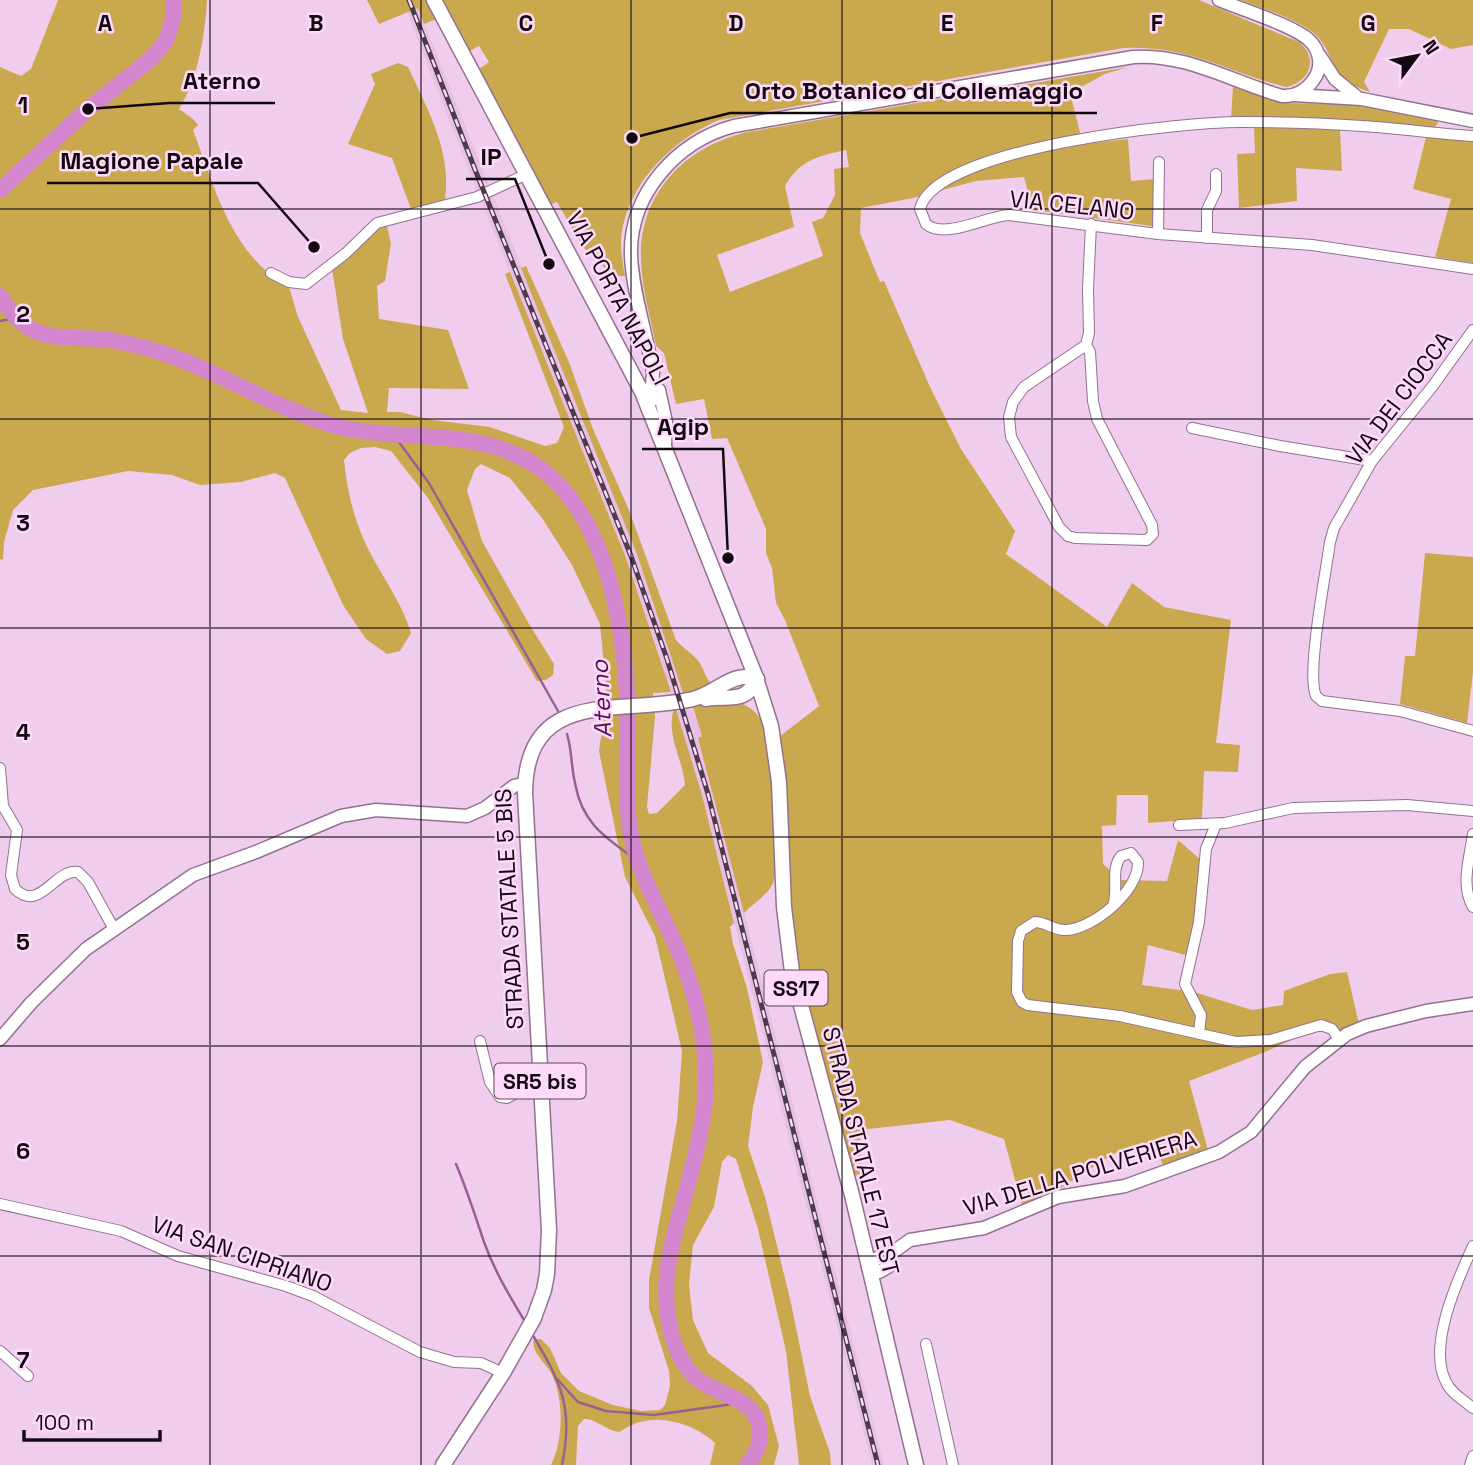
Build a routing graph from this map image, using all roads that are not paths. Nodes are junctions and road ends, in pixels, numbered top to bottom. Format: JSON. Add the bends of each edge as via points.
{"nodes":[{"id":1,"x":434,"y":0,"type":"edge"},
{"id":2,"x":1219,"y":0,"type":"edge"},
{"id":3,"x":1315,"y":48,"type":"junction"},
{"id":4,"x":1320,"y":87,"type":"junction"},
{"id":5,"x":1297,"y":93,"type":"junction"},
{"id":6,"x":1361,"y":98,"type":"junction"},
{"id":7,"x":1437,"y":114,"type":"junction"},
{"id":8,"x":1471,"y":128,"type":"edge"},
{"id":9,"x":1432,"y":132,"type":"junction"},
{"id":10,"x":1446,"y":134,"type":"junction"},
{"id":11,"x":1159,"y":162,"type":"dead end"},
{"id":12,"x":527,"y":174,"type":"junction"},
{"id":13,"x":1216,"y":174,"type":"dead end"},
{"id":14,"x":1091,"y":224,"type":"junction"},
{"id":15,"x":1158,"y":234,"type":"junction"},
{"id":16,"x":1207,"y":238,"type":"junction"},
{"id":17,"x":1473,"y":269,"type":"edge"},
{"id":18,"x":271,"y":273,"type":"dead end"},
{"id":19,"x":1473,"y":330,"type":"edge"},
{"id":20,"x":1086,"y":345,"type":"junction"},
{"id":21,"x":650,"y":385,"type":"junction"},
{"id":22,"x":1192,"y":428,"type":"dead end"},
{"id":23,"x":665,"y":445,"type":"junction"},
{"id":24,"x":1372,"y":461,"type":"junction"},
{"id":25,"x":741,"y":639,"type":"junction"},
{"id":26,"x":757,"y":680,"type":"junction"},
{"id":27,"x":729,"y":681,"type":"junction"},
{"id":28,"x":732,"y":697,"type":"junction"},
{"id":29,"x":649,"y":705,"type":"junction"},
{"id":30,"x":771,"y":726,"type":"junction"},
{"id":31,"x":1473,"y":731,"type":"edge"},
{"id":32,"x":0,"y":768,"type":"edge"},
{"id":33,"x":526,"y":783,"type":"junction"},
{"id":34,"x":1473,"y":811,"type":"edge"},
{"id":35,"x":1216,"y":824,"type":"junction"},
{"id":36,"x":1179,"y":825,"type":"dead end"},
{"id":37,"x":1473,"y":834,"type":"edge"},
{"id":38,"x":1113,"y":906,"type":"junction"},
{"id":39,"x":1473,"y":907,"type":"edge"},
{"id":40,"x":114,"y":929,"type":"junction"},
{"id":41,"x":1473,"y":1004,"type":"edge"},
{"id":42,"x":1199,"y":1033,"type":"junction"},
{"id":43,"x":0,"y":1039,"type":"edge"},
{"id":44,"x":1339,"y":1039,"type":"junction"},
{"id":45,"x":480,"y":1041,"type":"dead end"},
{"id":46,"x":540,"y":1084,"type":"junction"},
{"id":47,"x":0,"y":1204,"type":"edge"},
{"id":48,"x":863,"y":1244,"type":"junction"},
{"id":49,"x":1473,"y":1246,"type":"edge"},
{"id":50,"x":887,"y":1261,"type":"junction"},
{"id":51,"x":868,"y":1267,"type":"junction"},
{"id":52,"x":875,"y":1296,"type":"junction"},
{"id":53,"x":926,"y":1344,"type":"dead end"},
{"id":54,"x":0,"y":1351,"type":"edge"},
{"id":55,"x":503,"y":1373,"type":"junction"},
{"id":56,"x":28,"y":1376,"type":"dead end"},
{"id":57,"x":1473,"y":1408,"type":"edge"},
{"id":58,"x":1473,"y":1456,"type":"edge"},
{"id":59,"x":443,"y":1465,"type":"edge"},
{"id":60,"x":916,"y":1465,"type":"edge"},
{"id":61,"x":953,"y":1465,"type":"edge"},
{"id":62,"x":1470,"y":1465,"type":"edge"}],
"edges":[{"from":1,"to":12,"type":"main road","name":"VIA PORTA NAPOLI","number":"SS17"},
{"from":2,"to":3,"type":"main road","via":[[1298,33]]},
{"from":3,"to":4,"type":"main road"},
{"from":3,"to":6,"type":"main road","via":[[1335,79]]},
{"from":4,"to":5,"type":"main road"},
{"from":4,"to":5,"type":"main road"},
{"from":4,"to":6,"type":"main road"},
{"from":5,"to":21,"type":"main road","via":[[1277,95],[1181,61],[1141,56],[723,129],[694,143],[670,163],[648,193],[634,226],[632,269],[651,357]]},
{"from":6,"to":7,"type":"main road"},
{"from":7,"to":8,"type":"main road"},
{"from":7,"to":9,"type":"street","via":[[1442,127]]},
{"from":8,"to":10,"type":"street"},
{"from":8,"to":10,"type":"street","name":"VIA CELANO"},
{"from":9,"to":10,"type":"street","name":"VIA CELANO"},
{"from":9,"to":14,"type":"street","name":"VIA CELANO","via":[[1235,122],[1072,140],[1018,152],[962,172],[929,192],[920,209],[926,224],[941,230],[1009,215]]},
{"from":11,"to":15,"type":"street"},
{"from":12,"to":18,"type":"street","via":[[477,197],[377,223],[306,284]]},
{"from":12,"to":21,"type":"main road","name":"VIA PORTA NAPOLI","number":"SS17"},
{"from":13,"to":16,"type":"street"},
{"from":14,"to":15,"type":"street","name":"VIA CELANO"},
{"from":14,"to":20,"type":"street"},
{"from":15,"to":16,"type":"street","name":"VIA CELANO"},
{"from":16,"to":17,"type":"street","name":"VIA CELANO","via":[[1299,244]]},
{"from":19,"to":24,"type":"street","name":"VIA DEI CIOCCA"},
{"from":20,"to":20,"type":"street","via":[[1097,419],[1153,528],[1152,537],[1144,541],[1065,534],[1010,432],[1009,411],[1020,391]]},
{"from":21,"to":23,"type":"main road","via":[[666,422]]},
{"from":21,"to":23,"type":"main road","name":"VIA PORTA NAPOLI","number":"SS17","via":[[646,398]]},
{"from":22,"to":24,"type":"street"},
{"from":23,"to":25,"type":"main road","name":"VIA PORTA NAPOLI","number":"SS17"},
{"from":24,"to":31,"type":"street","name":"VIA DEI CIOCCA","via":[[1331,534],[1314,692],[1325,702],[1405,712]]},
{"from":25,"to":26,"type":"main road","name":"VIA PORTA NAPOLI","number":"SS17"},
{"from":25,"to":27,"type":"main road","via":[[738,666]]},
{"from":26,"to":27,"type":"main road","name":"STRADA STATALE 5 BIS","number":"SR5 bis","via":[[741,676]]},
{"from":26,"to":28,"type":"main road","name":"STRADA STATALE 5 BIS","number":"SR5 bis","via":[[747,694]]},
{"from":26,"to":30,"type":"main road","name":"STRADA STATALE 17 EST","number":"SS17"},
{"from":27,"to":29,"type":"main road","name":"STRADA STATALE 5 BIS","number":"SR5 bis","via":[[696,698]]},
{"from":28,"to":29,"type":"main road","name":"STRADA STATALE 5 BIS","number":"SR5 bis"},
{"from":28,"to":30,"type":"main road","via":[[755,707]]},
{"from":29,"to":33,"type":"main road","name":"STRADA STATALE 5 BIS","number":"SR5 bis","via":[[598,708],[565,717],[548,730],[530,758]]},
{"from":30,"to":48,"type":"main road","name":"STRADA STATALE 17 EST","number":"SS17","via":[[792,972]]},
{"from":32,"to":40,"type":"street","via":[[3,806],[17,831],[11,875],[15,889],[24,896],[37,895],[65,874],[78,872]]},
{"from":33,"to":40,"type":"main road","via":[[467,816],[376,810],[341,816],[193,875]]},
{"from":33,"to":46,"type":"main road","name":"STRADA STATALE 5 BIS","number":"SR5 bis"},
{"from":34,"to":35,"type":"street","via":[[1407,805],[1306,807]]},
{"from":35,"to":36,"type":"street"},
{"from":35,"to":42,"type":"street","via":[[1206,849],[1199,922],[1185,984],[1201,1015]]},
{"from":37,"to":39,"type":"street","via":[[1467,885]]},
{"from":38,"to":38,"type":"street","via":[[1137,874],[1138,862],[1130,853],[1116,863]]},
{"from":38,"to":42,"type":"street","via":[[1071,930],[1038,921],[1021,931],[1020,999],[1028,1005],[1120,1016]]},
{"from":40,"to":43,"type":"main road","via":[[73,961]]},
{"from":41,"to":44,"type":"main road","name":"VIA DELLA POLVERIERA","via":[[1366,1026]]},
{"from":42,"to":44,"type":"street","via":[[1253,1042],[1321,1025],[1332,1029]]},
{"from":44,"to":50,"type":"main road","name":"VIA DELLA POLVERIERA","via":[[1298,1074],[1256,1128],[1226,1149],[1135,1183],[1066,1194],[986,1227],[910,1240]]},
{"from":45,"to":46,"type":"street","via":[[500,1097]]},
{"from":46,"to":55,"type":"main road","name":"STRADA STATALE 5 BIS","number":"SR5 bis","via":[[549,1230],[547,1274],[534,1318]]},
{"from":47,"to":55,"type":"street","name":"VIA SAN CIPRIANO","via":[[121,1231],[178,1256],[286,1286],[420,1352],[454,1362],[485,1364]]},
{"from":48,"to":50,"type":"main road"},
{"from":48,"to":51,"type":"main road","name":"STRADA STATALE 17 EST","number":"SS17"},
{"from":49,"to":57,"type":"street","via":[[1448,1307],[1441,1362],[1448,1386]]},
{"from":50,"to":51,"type":"main road","name":"VIA DELLA POLVERIERA","via":[[879,1272]]},
{"from":50,"to":52,"type":"main road"},
{"from":51,"to":52,"type":"main road","name":"STRADA STATALE 17 EST","number":"SS17"},
{"from":52,"to":60,"type":"main road","name":"STRADA STATALE 17 EST","number":"SS17"},
{"from":53,"to":61,"type":"street"},
{"from":54,"to":56,"type":"street"},
{"from":55,"to":59,"type":"main road","name":"STRADA STATALE 5 BIS","number":"SR5 bis"},
{"from":58,"to":62,"type":"street"}]}
